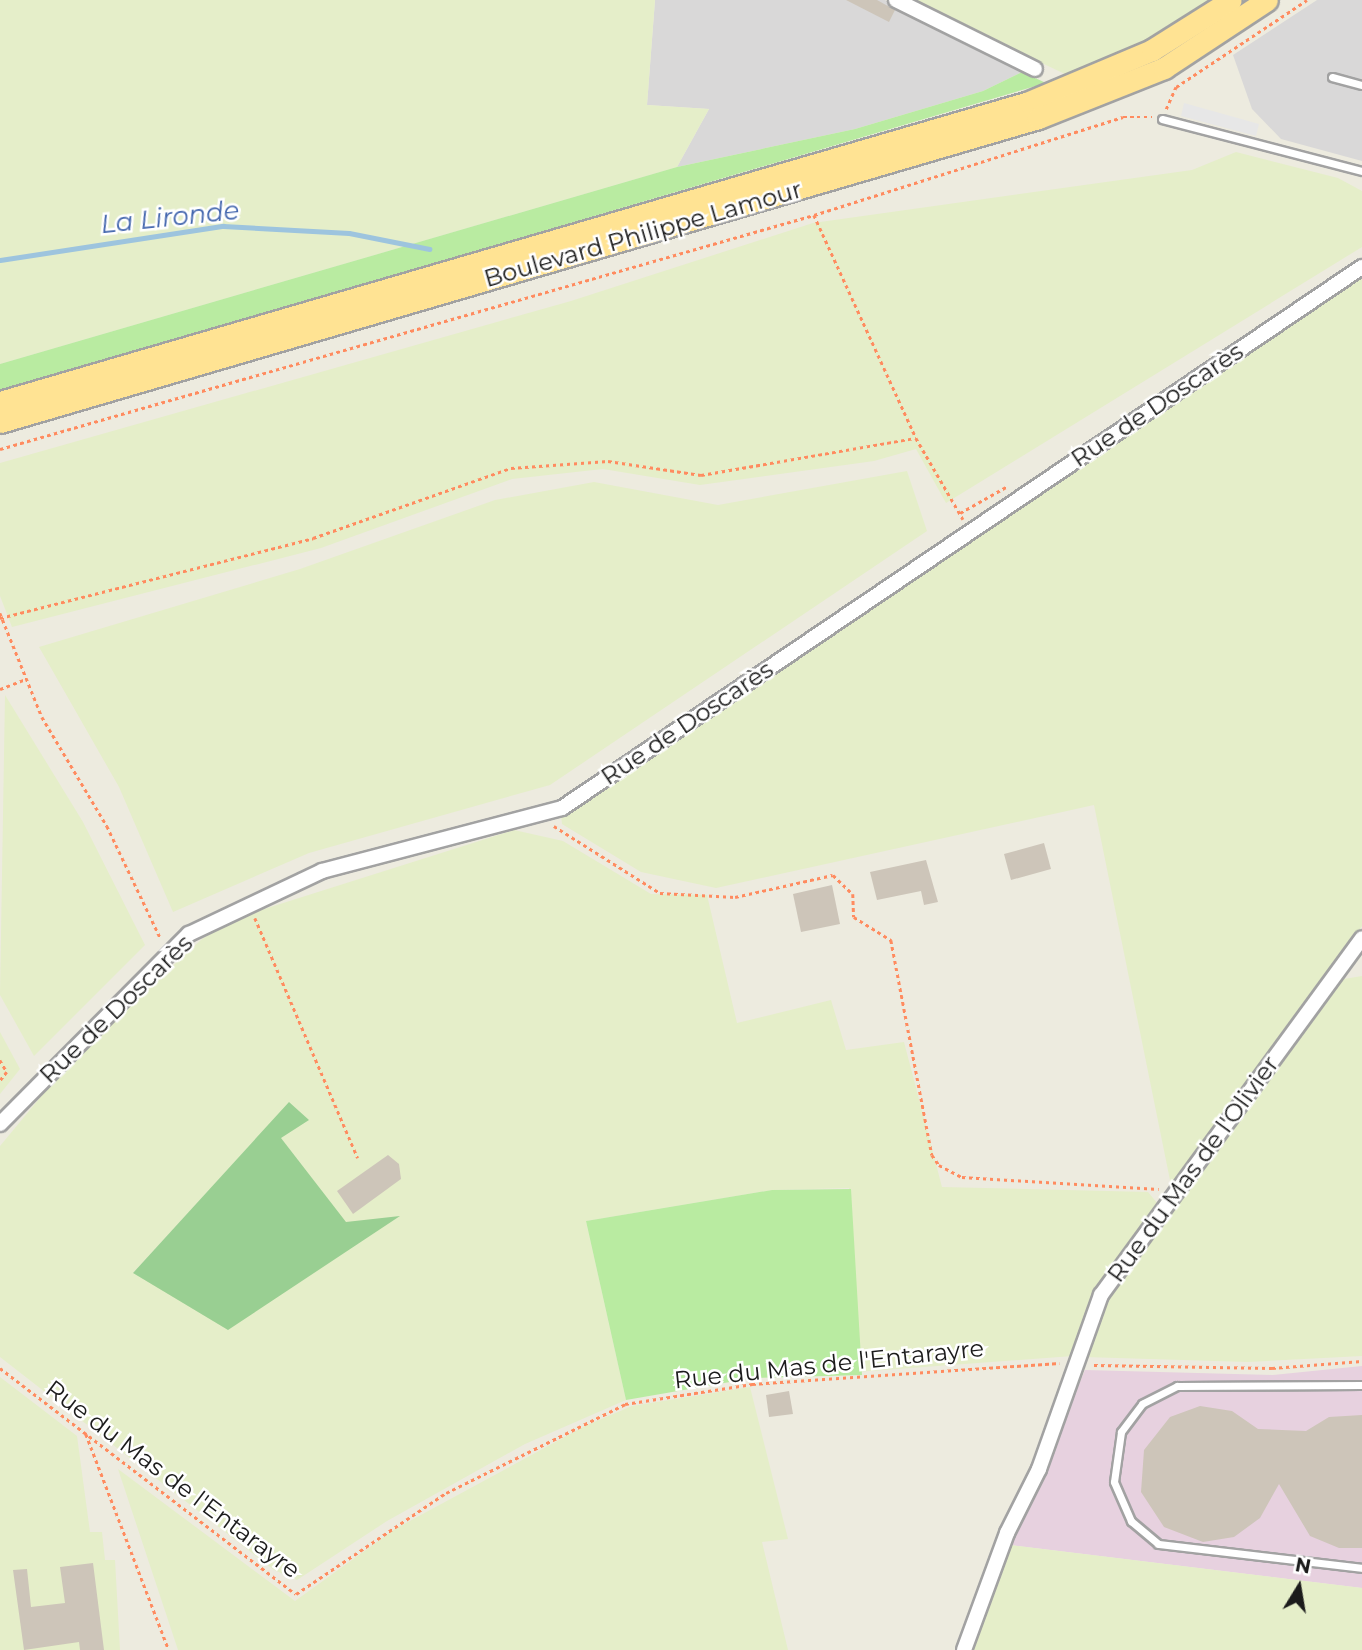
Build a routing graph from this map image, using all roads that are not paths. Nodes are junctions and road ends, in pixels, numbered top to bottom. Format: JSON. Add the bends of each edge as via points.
{"nodes":[{"id":1,"x":896,"y":0,"type":"edge"},
{"id":2,"x":1231,"y":0,"type":"edge"},
{"id":3,"x":1267,"y":0,"type":"edge"},
{"id":4,"x":1035,"y":69,"type":"dead end"},
{"id":5,"x":1332,"y":77,"type":"dead end"},
{"id":6,"x":1362,"y":85,"type":"edge"},
{"id":7,"x":1162,"y":119,"type":"road end"},
{"id":8,"x":1362,"y":171,"type":"edge"},
{"id":9,"x":1362,"y":267,"type":"edge"},
{"id":10,"x":0,"y":402,"type":"edge"},
{"id":11,"x":0,"y":422,"type":"edge"},
{"id":12,"x":1362,"y":938,"type":"edge"},
{"id":13,"x":0,"y":1124,"type":"edge"},
{"id":14,"x":1362,"y":1385,"type":"edge"},
{"id":15,"x":1362,"y":1568,"type":"edge"},
{"id":16,"x":964,"y":1650,"type":"edge"}],
"edges":[{"from":1,"to":4,"type":"street"},
{"from":2,"to":10,"type":"main road","name":"Boulevard Philippe Lamour","via":[[1152,50],[1029,102]]},
{"from":3,"to":11,"type":"main road","name":"Boulevard Philippe Lamour","via":[[1164,68],[1038,118]]},
{"from":5,"to":6,"type":"lane"},
{"from":7,"to":8,"type":"lane"},
{"from":9,"to":13,"type":"street","name":"Rue de Doscarès","via":[[562,808],[322,871],[189,934]]},
{"from":12,"to":16,"type":"street","name":"Rue du Mas de l'Olivier","via":[[1101,1295]]},
{"from":14,"to":15,"type":"lane","via":[[1177,1386],[1142,1404],[1121,1432],[1114,1482],[1131,1521],[1158,1544]]}]}
